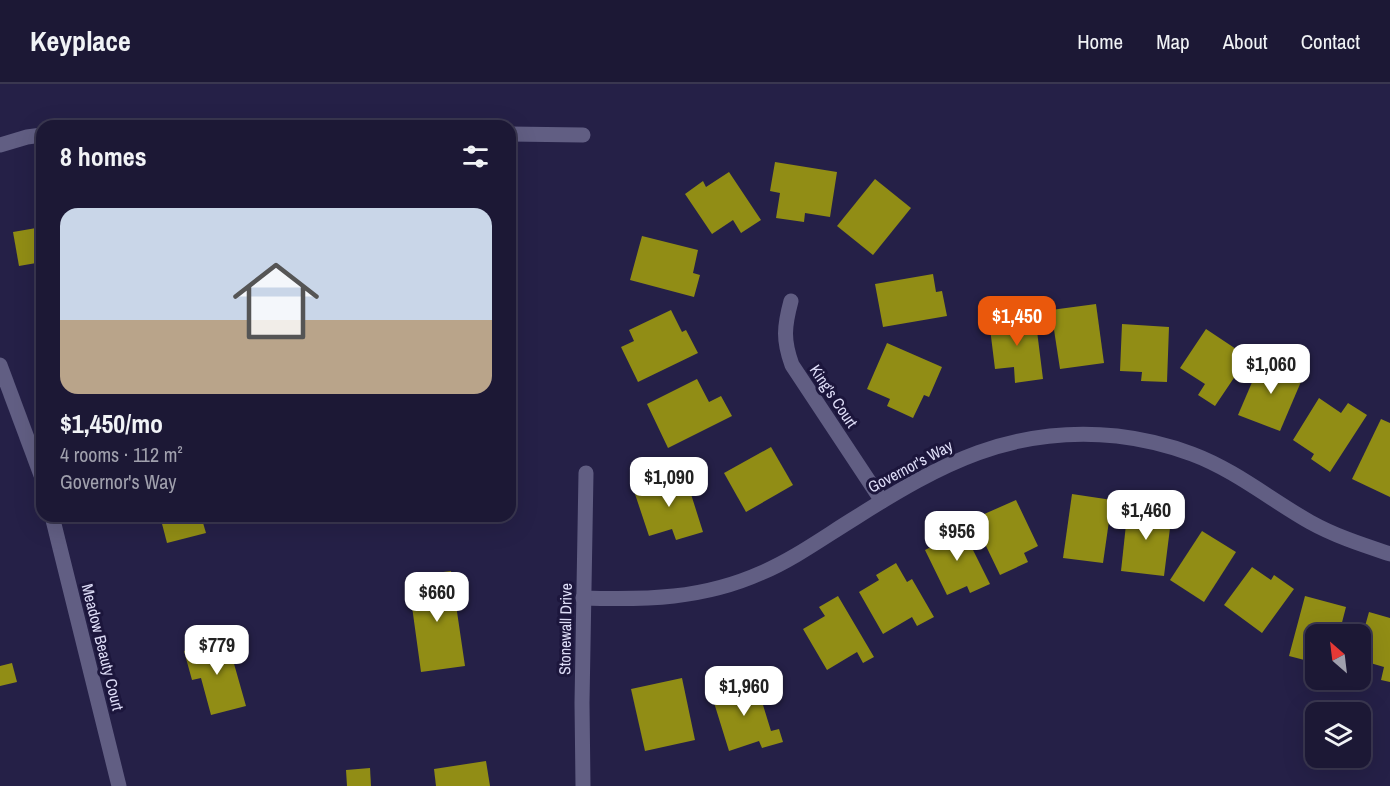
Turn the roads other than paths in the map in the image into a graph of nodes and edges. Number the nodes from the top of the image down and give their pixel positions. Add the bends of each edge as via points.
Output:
1 (516, 134) edge
2 (583, 135) dead end
3 (36, 136) edge
4 (0, 145) edge
5 (791, 301) dead end
6 (0, 365) edge
7 (36, 462) edge
8 (586, 473) dead end
9 (882, 501) junction
10 (53, 522) edge
11 (1390, 554) edge
12 (583, 598) junction
13 (119, 786) edge
14 (583, 786) edge

1 - 2 street
3 - 4 street
5 - 9 street, King's Court via 784,325 785,346 792,365
6 - 7 street
8 - 12 street, Stonewall Drive
9 - 11 street, Governor's Way via 952,462 1008,443 1041,437 1117,436 1194,454 1310,522 1349,541
9 - 12 street, Governor's Way via 797,555 761,574 714,590 641,600
10 - 13 street, Meadow Beauty Court
12 - 14 street, Stonewall Drive

